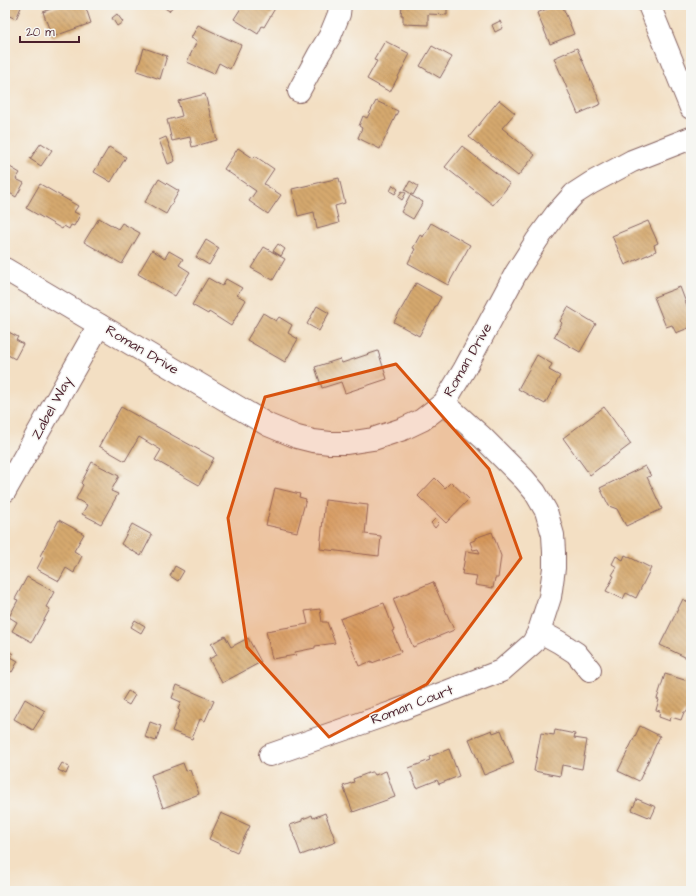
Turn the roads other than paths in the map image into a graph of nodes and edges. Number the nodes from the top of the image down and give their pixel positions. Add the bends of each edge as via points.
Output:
1 (340, 5) edge
2 (649, 5) edge
3 (299, 91) dead end
4 (691, 108) edge
5 (691, 138) edge
6 (5, 269) edge
7 (99, 324) junction
8 (444, 403) junction
9 (5, 491) edge
10 (539, 631) junction
11 (590, 670) dead end
12 (270, 755) dead end

1 - 3 street via 330,36
2 - 4 street
5 - 8 street, Roman Drive via 632,161 574,194 556,214 516,273
6 - 7 street, Roman Drive
7 - 8 street, Roman Drive via 268,425 313,441 347,443 373,439 422,420
7 - 9 street, Zabel Way
8 - 10 street, Roman Court via 524,479 546,511 553,535 554,568 550,597
10 - 11 street via 576,653
10 - 12 street, Roman Court via 533,643 500,671 391,713

